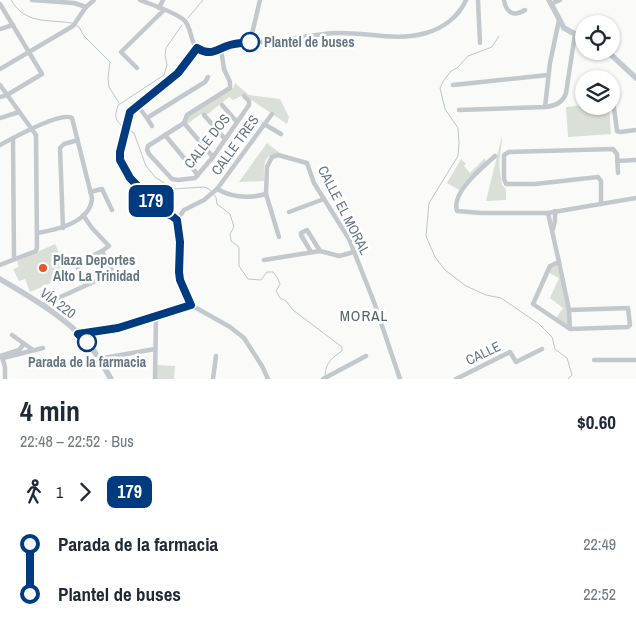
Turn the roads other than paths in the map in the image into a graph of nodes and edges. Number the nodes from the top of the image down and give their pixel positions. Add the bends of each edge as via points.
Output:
1 (32, 0) edge
2 (94, 0) edge
3 (140, 0) edge
4 (163, 0) edge
5 (260, 0) edge
6 (466, 0) edge
7 (478, 0) edge
8 (504, 0) edge
9 (560, 0) edge
10 (550, 2) edge
11 (0, 4) edge
12 (86, 7) junction
13 (162, 9) junction
14 (525, 10) dead end
15 (559, 20) junction
16 (13, 25) junction
17 (0, 29) edge
18 (575, 34) joint
19 (250, 42) junction
20 (480, 43) dead end
21 (197, 48) junction
22 (221, 49) junction
23 (29, 52) junction
24 (617, 60) edge
25 (138, 68) dead end
26 (0, 69) edge
27 (548, 75) junction
28 (208, 77) dead end
29 (636, 78) edge
30 (0, 85) edge
31 (453, 85) dead end
32 (7, 95) junction
33 (244, 96) dead end
34 (0, 97) edge
35 (137, 105) junction
36 (222, 105) dead end
37 (545, 107) junction
38 (458, 110) dead end
39 (19, 112) junction
40 (272, 114) dead end
41 (204, 115) dead end
42 (615, 115) edge
43 (0, 118) edge
44 (147, 118) junction
45 (237, 122) junction
46 (184, 123) junction
47 (264, 124) junction
48 (152, 126) dead end
49 (30, 129) junction
50 (636, 130) edge
51 (281, 134) dead end
52 (165, 135) junction
53 (13, 138) junction
54 (225, 139) junction
55 (78, 140) junction
56 (0, 144) edge
57 (495, 156) dead end
58 (213, 157) junction
59 (636, 160) edge
60 (617, 161) junction
61 (618, 173) dead end
62 (198, 175) junction
63 (215, 190) junction
64 (90, 192) junction
65 (266, 194) junction
66 (636, 198) edge
67 (324, 199) junction
68 (601, 204) junction
69 (112, 210) dead end
70 (555, 211) junction
71 (289, 212) dead end
72 (548, 213) junction
73 (83, 215) junction
74 (177, 220) junction
75 (63, 228) junction
76 (553, 229) junction
77 (37, 233) junction
78 (279, 237) dead end
79 (102, 251) junction
80 (320, 251) junction
81 (311, 252) junction
82 (354, 252) junction
83 (14, 259) junction
84 (264, 260) dead end
85 (559, 262) junction
86 (0, 265) edge
87 (0, 279) edge
88 (86, 286) junction
89 (43, 305) junction
90 (191, 305) junction
91 (569, 310) junction
92 (156, 317) junction
93 (570, 329) junction
94 (78, 334) junction
95 (12, 335) dead end
96 (24, 344) junction
97 (43, 348) dead end
98 (542, 348) dead end
99 (155, 349) junction
100 (34, 350) junction
101 (216, 356) dead end
102 (366, 356) dead end
103 (2, 357) edge
104 (98, 359) junction
105 (594, 360) dead end
106 (636, 360) edge
107 (5, 379) edge
108 (111, 379) edge
109 (155, 379) edge
110 (213, 379) edge
111 (268, 379) edge
112 (323, 379) edge
113 (400, 379) edge
114 (456, 379) edge

1 - 12 street
2 - 12 street
3 - 13 street
4 - 13 street
5 - 19 street
6 - 19 street via 449,22 432,32 416,36 325,34
7 - 20 street
8 - 14 street via 506,9 512,14
9 - 10 street
10 - 15 main road
11 - 16 street
12 - 23 street via 74,24
13 - 21 street via 185,21
13 - 25 street via 121,52
15 - 18 main road via 564,28
15 - 27 street
16 - 17 street
16 - 23 street
18 - 37 street via 565,96 557,105
19 - 22 street
21 - 22 street via 205,52
21 - 35 street via 178,73
22 - 46 street via 230,88 187,115
23 - 26 street
23 - 32 street via 42,74
24 - 29 main road
27 - 31 street
27 - 37 street
28 - 44 street
30 - 32 street
32 - 34 street
32 - 39 street
33 - 45 street, CALLE DOS via 250,103
35 - 44 street
35 - 74 street via 130,112 126,124 120,160 130,178 153,204
36 - 45 street
37 - 38 street
39 - 43 street
39 - 49 street
40 - 47 street, CALLE TRES
41 - 54 street
42 - 50 street via 617,131
44 - 48 street
45 - 54 street, CALLE DOS
46 - 52 street
46 - 58 street
47 - 51 street
47 - 63 street, CALLE TRES
49 - 53 street
49 - 55 street via 71,116
49 - 77 street via 36,138
52 - 62 street
52 - 62 street, CALLE DOS via 148,146 147,150 155,160 172,179
53 - 56 street
53 - 83 street
54 - 58 street, CALLE DOS
55 - 64 street
55 - 75 street via 61,146
57 - 72 street via 464,187 457,198 457,211
58 - 62 street, CALLE DOS
59 - 60 street
60 - 61 street
60 - 68 street via 613,149 506,152 503,157 504,181 508,184 598,176
63 - 65 street via 241,197
63 - 74 street via 199,204 184,210
64 - 69 street via 102,190
64 - 73 street via 91,208
65 - 67 street, CALLE EL MORAL via 267,167 272,157 278,155 307,163
65 - 78 street
66 - 68 street
67 - 71 street
67 - 82 street, CALLE EL MORAL
68 - 70 street
70 - 72 street
70 - 76 street
72 - 76 street
73 - 75 street
73 - 79 street via 110,246
74 - 90 street via 180,280
75 - 77 street
76 - 85 street
77 - 83 street via 36,251
79 - 88 street via 76,264
79 - 88 street via 113,273
80 - 81 street
80 - 81 street via 306,230 301,235
80 - 82 street via 340,256
81 - 84 street
82 - 113 street, CALLE EL MORAL
83 - 86 street
85 - 91 street
85 - 93 street via 550,266 533,304
87 - 89 main road, VÍA 220
88 - 89 street
89 - 94 main road, VÍA 220
90 - 92 street
90 - 111 street via 244,338
91 - 93 street
91 - 93 street via 629,309 629,327
92 - 94 street via 118,328
92 - 99 street
94 - 104 main road, VÍA 220
95 - 96 street
96 - 100 street
96 - 103 street via 19,350
97 - 100 street
98 - 114 street, CALLE via 516,362 510,352
99 - 104 street
99 - 109 street
100 - 103 street
101 - 110 street
102 - 112 street
103 - 107 street
104 - 108 main road, VÍA 220
105 - 106 street

